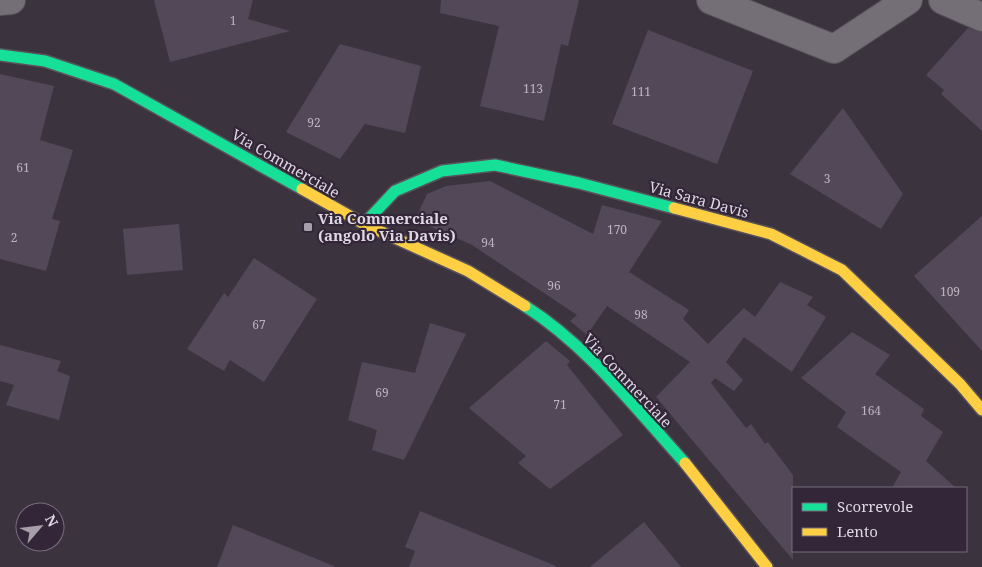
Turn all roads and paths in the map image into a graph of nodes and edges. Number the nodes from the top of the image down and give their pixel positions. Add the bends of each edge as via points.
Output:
1 (11, 0) edge
2 (711, 0) edge
3 (908, 0) edge
4 (943, 0) edge
5 (0, 1) edge
6 (982, 17) edge
7 (0, 55) edge
8 (364, 224) junction
9 (982, 410) edge
10 (767, 567) edge

1 - 5 street
2 - 3 street via 834,48
4 - 6 street
7 - 8 main road, Via Commerciale via 45,61 114,84
8 - 9 main road, Via Sara Davis via 395,191 442,171 495,165 579,183 771,234 842,270 960,384
8 - 10 main road, Via Commerciale via 468,271 537,314 587,355 690,468

